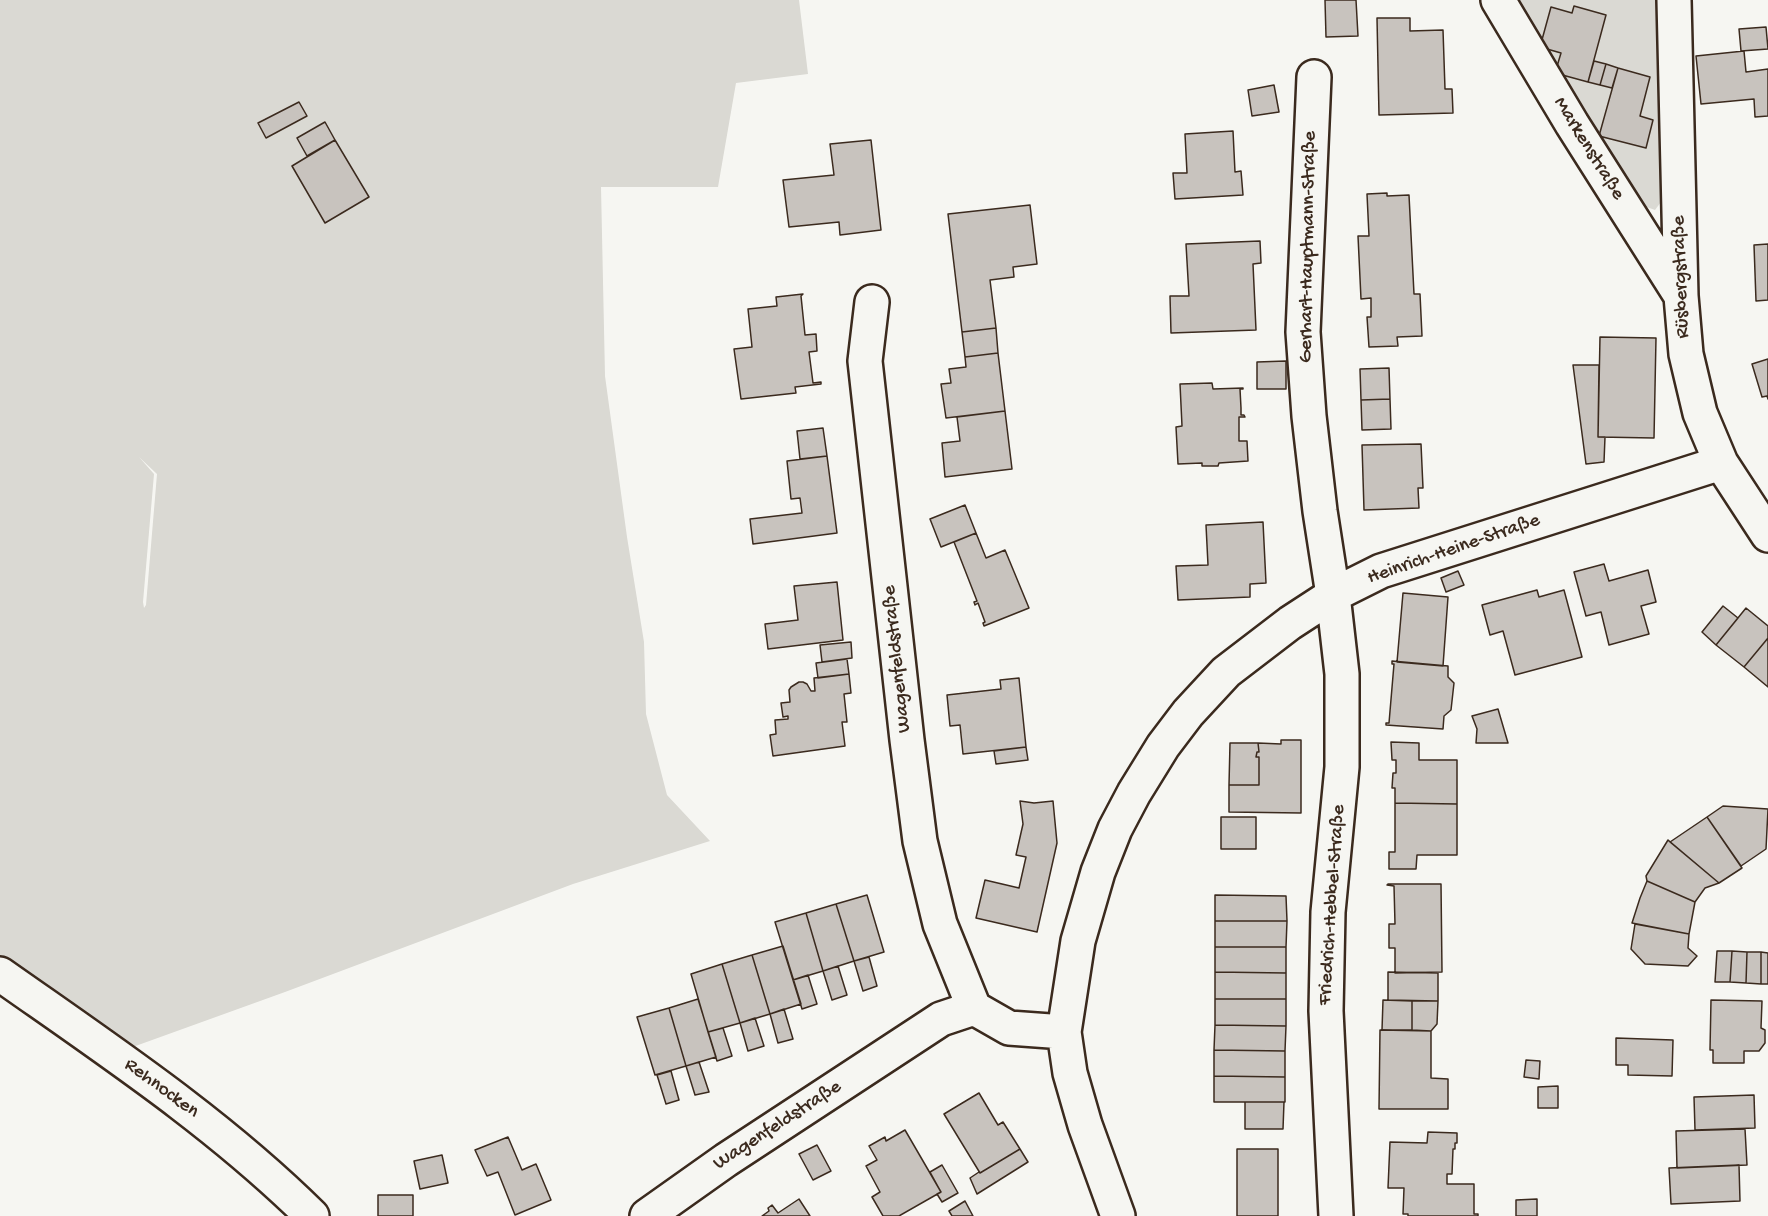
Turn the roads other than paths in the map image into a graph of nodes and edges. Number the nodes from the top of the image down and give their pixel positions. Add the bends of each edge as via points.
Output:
1 (1498, 0) edge
2 (1674, 0) edge
3 (1314, 78) dead end
4 (1681, 296) junction
5 (872, 302) dead end
6 (1721, 463) junction
7 (1768, 535) edge
8 (1333, 595) junction
9 (0, 974) edge
10 (974, 1008) junction
11 (1064, 1032) junction
12 (312, 1216) edge
13 (647, 1216) edge
14 (1118, 1216) edge
15 (1336, 1216) edge

1 - 4 street, Markenstraße
2 - 4 street, Rüsbergstraße
3 - 8 street, Gerhart-Hauptmann-Straße via 1303,332 1309,416
4 - 6 street, Rüsbergstraße via 1686,354 1700,414
5 - 10 street, Wagenfeldstraße via 866,361 920,841 940,924
6 - 7 street, Rüsbergstraße
6 - 8 street, Heinrich-Heine-Straße via 1381,572
8 - 11 street, Heinrich-Heine-Straße via 1226,672 1188,713 1134,793 1098,872 1078,941
8 - 15 street, Friedrich-Hebbel-Straße via 1342,674 1342,767 1328,912 1326,1011
9 - 12 street, Rehnocken via 169,1093
10 - 11 street via 1009,1028
10 - 13 street, Wagenfeldstraße via 941,1019
11 - 14 street, Heinrich-Heine-Straße via 1070,1073 1085,1125

